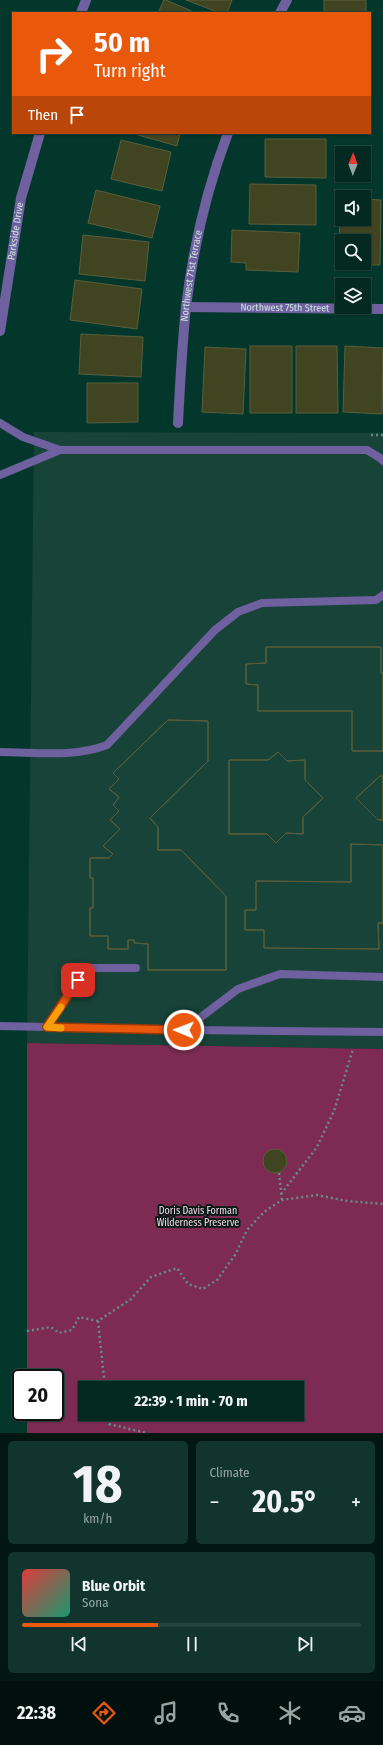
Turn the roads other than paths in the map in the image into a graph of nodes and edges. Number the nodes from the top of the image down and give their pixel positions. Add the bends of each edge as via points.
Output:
1 (86, 0) edge
2 (287, 0) edge
3 (81, 12) edge
4 (281, 12) edge
5 (40, 134) edge
6 (228, 134) edge
7 (186, 307) junction
8 (383, 309) edge
9 (0, 331) edge
10 (178, 423) dead end
11 (0, 424) edge
12 (60, 450) junction
13 (383, 462) edge
14 (0, 475) edge
15 (383, 595) edge
16 (0, 752) edge
17 (136, 968) dead end
18 (383, 977) edge
19 (0, 1026) edge
20 (47, 1027) junction
21 (184, 1030) junction
22 (383, 1032) edge

1 - 3 street
2 - 4 street
5 - 9 street, Parkside Drive via 21,198
6 - 7 street, Northwest 71st Terrace via 218,159 199,236
7 - 8 street, Northwest 75th Street
7 - 10 street, Northwest 71st Terrace
11 - 12 lane via 23,437
12 - 13 lane via 367,450
12 - 14 lane
15 - 16 lane via 376,600 262,603 238,612 215,630 107,745 68,753
17 - 20 lane via 86,968
18 - 21 lane via 280,974 238,989
19 - 20 lane
20 - 21 lane
21 - 22 lane

